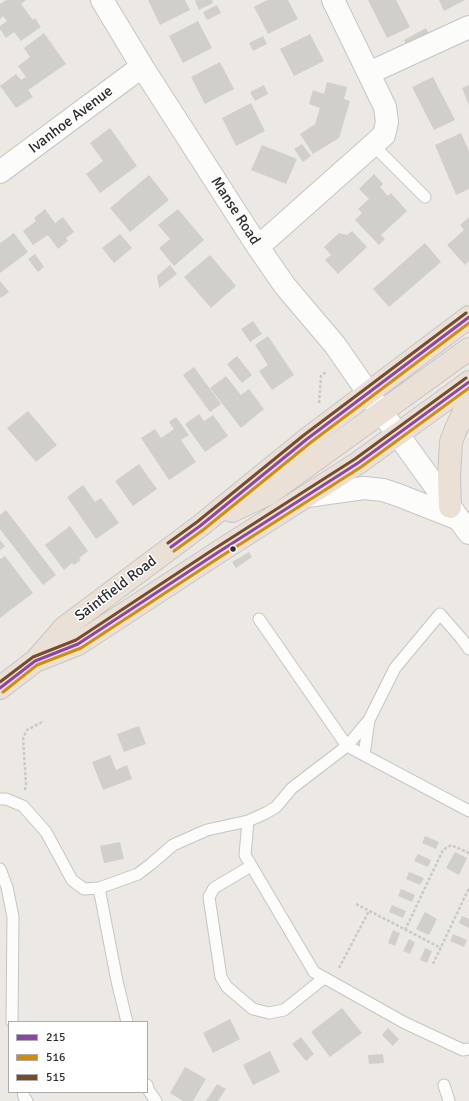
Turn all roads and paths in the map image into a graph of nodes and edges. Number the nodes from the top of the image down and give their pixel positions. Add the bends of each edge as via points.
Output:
1 (102, 0) edge
2 (333, 0) edge
3 (469, 27) edge
4 (143, 68) junction
5 (369, 73) junction
6 (374, 145) junction
7 (0, 172) edge
8 (425, 197) dead end
9 (258, 247) junction
10 (469, 317) edge
11 (469, 349) edge
12 (469, 382) edge
13 (368, 394) junction
14 (469, 401) edge
15 (382, 413) junction
16 (398, 435) junction
17 (307, 496) junction
18 (460, 519) edge
19 (200, 526) junction
20 (259, 619) dead end
21 (469, 648) edge
22 (35, 661) junction
23 (0, 688) edge
24 (369, 720) junction
25 (44, 721) dead end
26 (348, 746) junction
27 (364, 755) junction
28 (0, 799) edge
29 (23, 806) junction
30 (469, 811) edge
31 (248, 821) junction
32 (469, 853) edge
33 (251, 866) junction
34 (0, 869) edge
35 (99, 888) junction
36 (469, 888) edge
37 (356, 904) dead end
38 (369, 911) junction
39 (405, 930) junction
40 (441, 948) junction
41 (433, 964) dead end
42 (327, 980) junction
43 (12, 1021) edge
44 (127, 1021) edge
45 (469, 1049) edge
46 (444, 1085) dead end
47 (148, 1088) edge
48 (156, 1101) edge
49 (448, 1101) edge

1 - 4 street, Manse Road
2 - 5 street
3 - 5 street
4 - 7 street, Ivanhoe Avenue
4 - 9 street, Manse Road
5 - 6 street via 385,107 387,122 384,135
6 - 8 lane
6 - 9 street
9 - 13 street, Manse Road via 285,286 335,345
10 - 13 highway, Saintfield Road
11 - 15 highway
12 - 16 highway, Saintfield Road
13 - 15 street, Manse Road
13 - 19 highway, Saintfield Road via 307,439
14 - 18 highway via 451,442 449,477
15 - 16 street, Manse Road
15 - 19 highway via 268,494
16 - 17 highway, Saintfield Road
16 - 18 street, Manse Road
17 - 18 street via 364,488 383,490
17 - 22 highway, Saintfield Road via 78,644
19 - 22 highway, Saintfield Road via 65,627
20 - 26 lane
21 - 24 lane via 440,614 395,668
22 - 23 highway, Saintfield Road
24 - 26 lane
24 - 27 lane
25 - 29 path via 27,730 23,738 26,784
26 - 27 lane
26 - 31 lane via 292,788 276,807
27 - 30 lane
28 - 29 lane
29 - 35 lane via 46,832 72,880 84,889
31 - 33 lane via 245,855
31 - 35 lane via 207,830 172,845 138,874
32 - 39 path via 451,845 443,850
33 - 42 lane via 314,972
33 - 42 lane via 214,888 209,897 221,977 227,987 253,1009 269,1013 284,1010
34 - 43 lane via 8,886 14,917
35 - 44 lane
36 - 40 path
37 - 38 path
38 - 39 path
38 - 42 path
39 - 40 path
40 - 41 path
42 - 45 lane via 405,1023 463,1050
46 - 49 lane
47 - 48 lane

